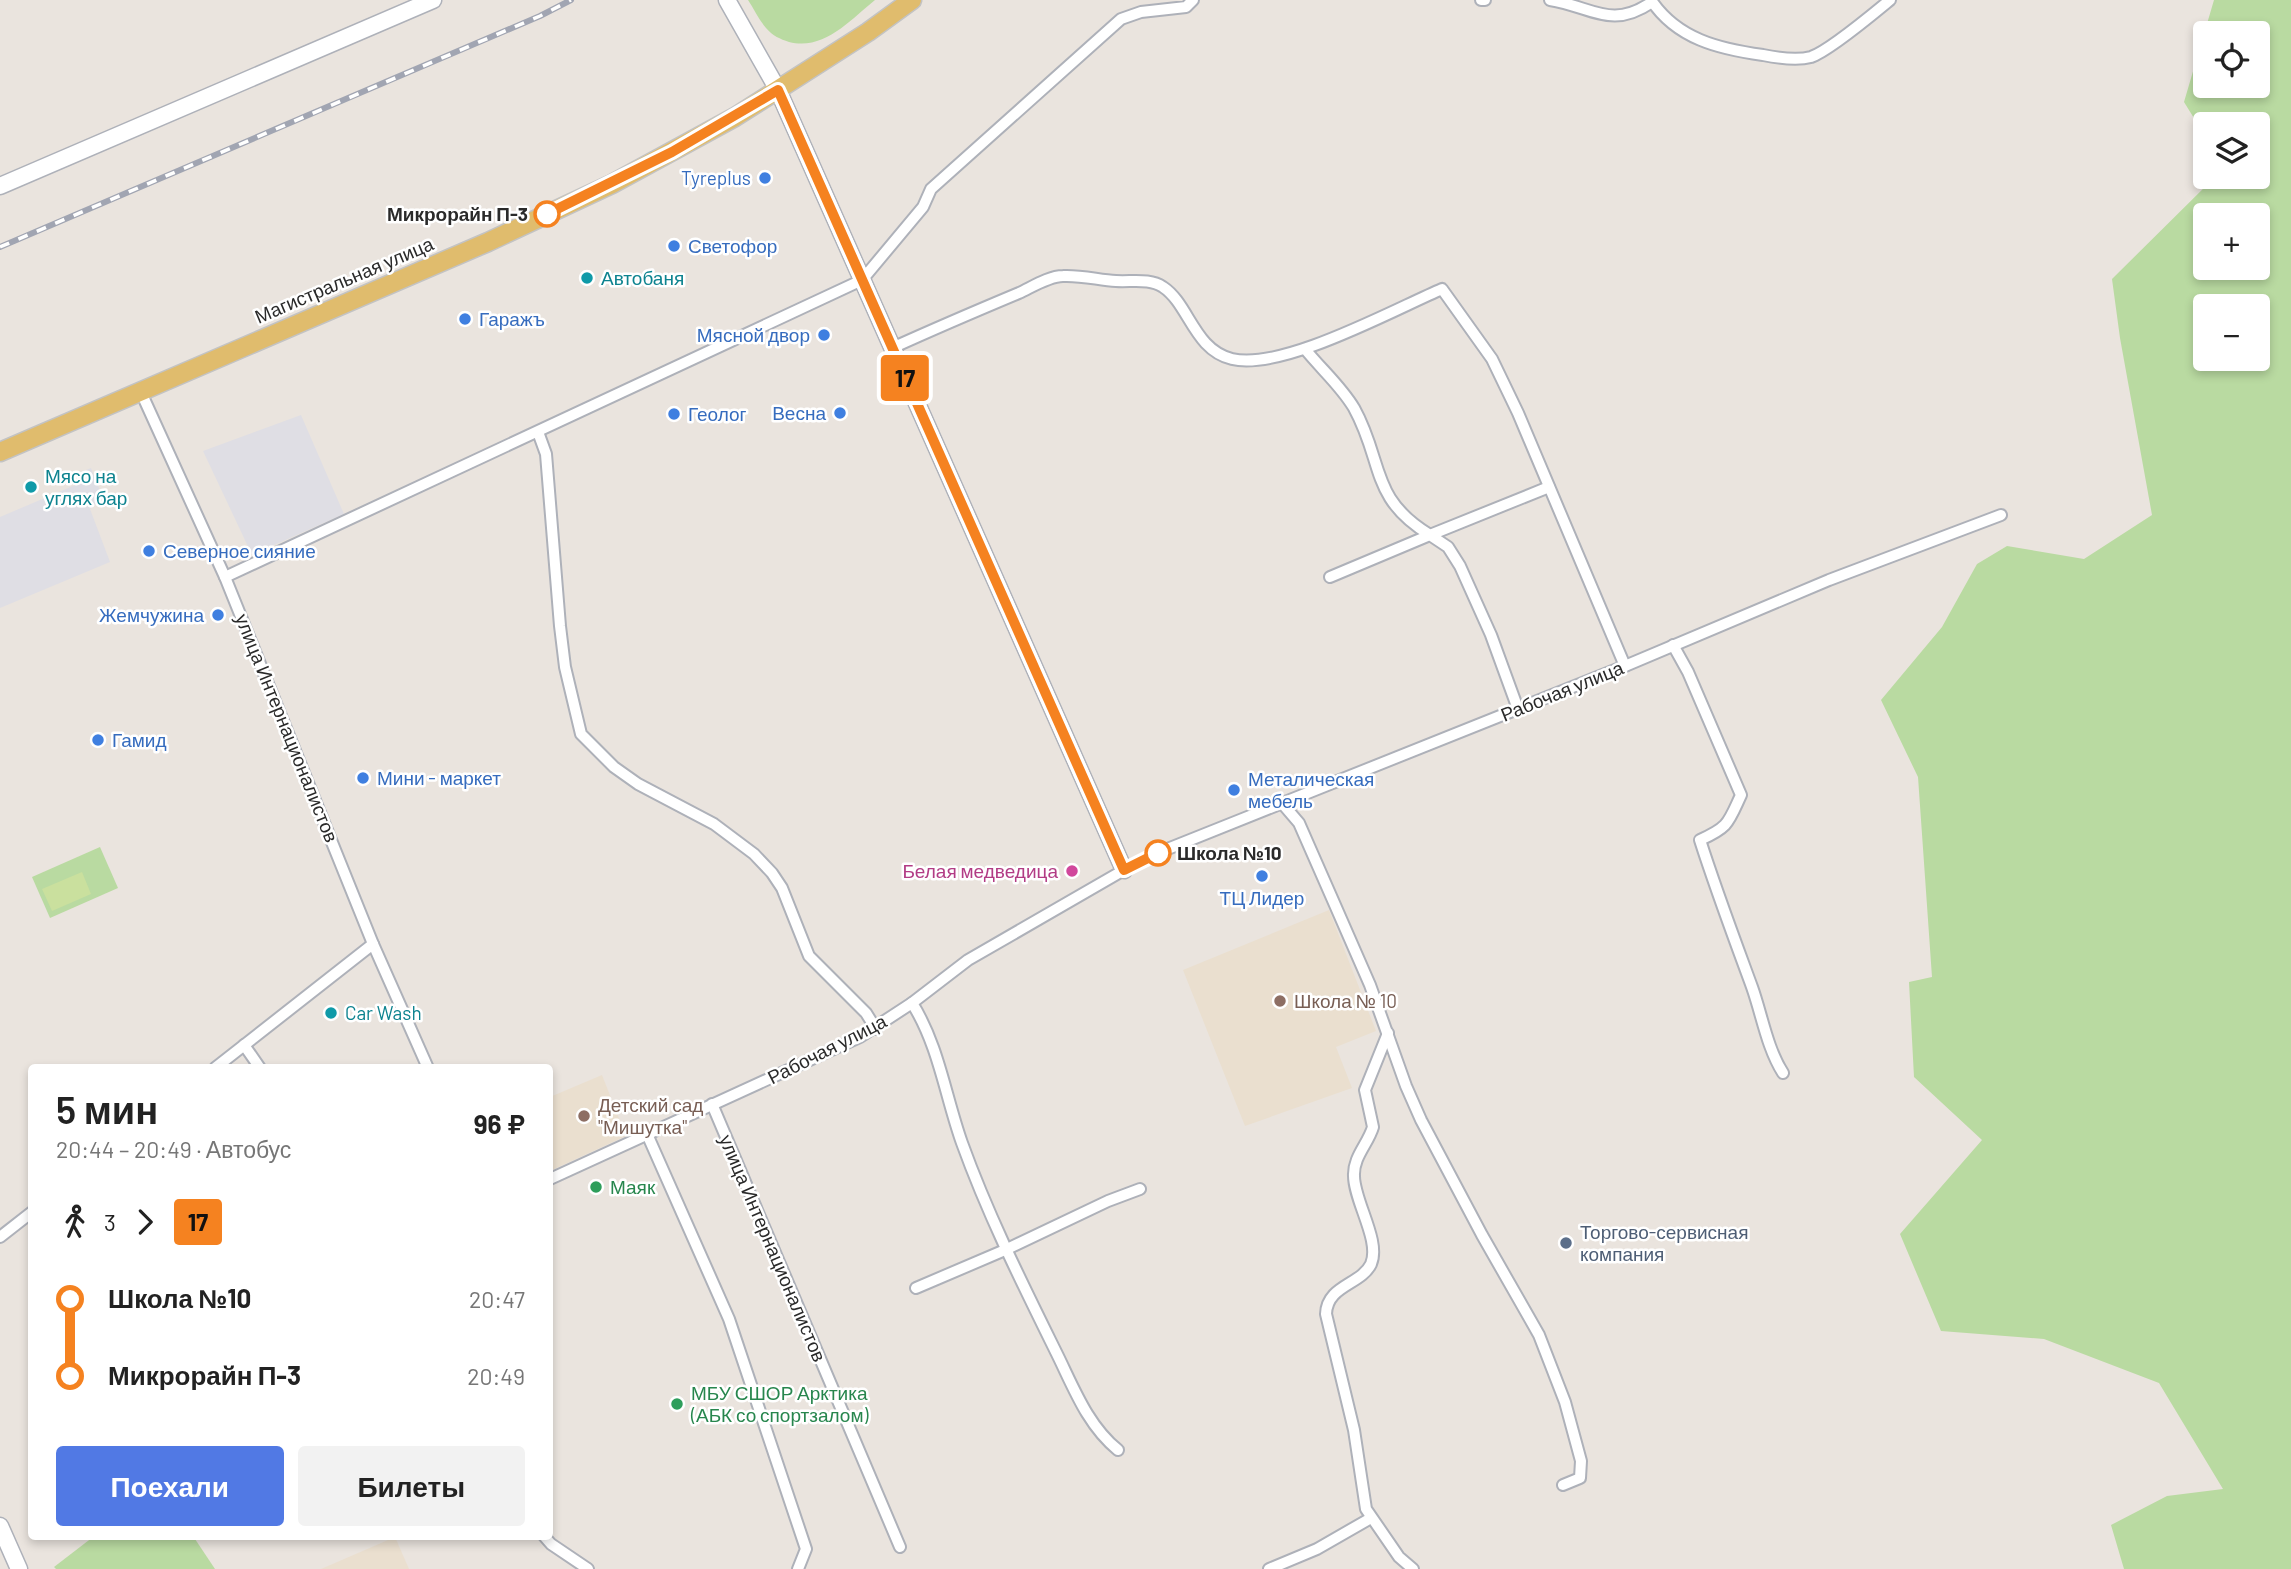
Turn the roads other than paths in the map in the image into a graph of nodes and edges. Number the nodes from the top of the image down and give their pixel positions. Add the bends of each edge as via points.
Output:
1 (433, 0) edge
2 (727, 0) edge
3 (912, 0) edge
4 (1550, 0) edge
5 (1890, 0) edge
6 (1651, 1) edge
7 (1186, 2) edge
8 (778, 90) junction
9 (0, 186) edge
10 (862, 280) junction
11 (892, 348) junction
12 (1305, 349) junction
13 (140, 390) junction
14 (538, 432) junction
15 (0, 452) edge
16 (1549, 487) junction
17 (2001, 515) dead end
18 (1430, 535) junction
19 (225, 577) junction
20 (1330, 577) dead end
21 (1673, 645) junction
22 (1625, 666) junction
23 (1518, 709) junction
24 (1281, 802) junction
25 (1124, 870) junction
26 (373, 944) junction
27 (912, 1003) junction
28 (876, 1028) junction
29 (1388, 1033) junction
30 (244, 1045) junction
31 (220, 1064) edge
32 (257, 1064) edge
33 (426, 1064) edge
34 (1783, 1073) dead end
35 (712, 1104) junction
36 (647, 1134) junction
37 (553, 1177) edge
38 (1140, 1189) dead end
39 (28, 1215) edge
40 (0, 1237) edge
41 (1005, 1250) junction
42 (916, 1288) dead end
43 (1118, 1450) dead end
44 (1563, 1485) dead end
45 (1371, 1518) junction
46 (0, 1526) edge
47 (548, 1540) edge
48 (900, 1547) dead end
49 (19, 1569) edge
50 (588, 1569) edge
51 (798, 1569) edge
52 (1269, 1569) edge
53 (1413, 1569) edge

1 - 9 street
2 - 8 street
3 - 8 main road, Магистральная улица
4 - 6 street via 1613,17 1638,12
5 - 6 street via 1825,50 1800,59 1709,44 1680,30
7 - 10 street via 1121,19 931,189 923,207
8 - 10 street
8 - 13 main road, Магистральная улица via 672,152 536,219
10 - 11 street
10 - 14 street
11 - 12 street via 1064,275 1143,281 1164,288 1196,333 1231,359 1262,360
11 - 25 street
12 - 16 street via 1442,289 1492,359
12 - 18 street via 1354,408 1391,503
13 - 15 main road, Магистральная улица
13 - 19 street, улица Интернационалистов
14 - 19 street
14 - 28 street via 546,454 565,667 581,734 638,784 714,824 754,853 782,888 809,956
16 - 18 street
16 - 22 street
17 - 21 street, Рабочая улица
18 - 20 street
18 - 23 street via 1448,547 1460,566
19 - 26 street, улица Интернационалистов
21 - 22 street, Рабочая улица
21 - 34 street via 1741,795 1721,831 1700,840
22 - 23 street, Рабочая улица
23 - 24 street, Рабочая улица
24 - 25 street, Рабочая улица
24 - 29 street via 1299,823
25 - 27 street, Рабочая улица via 968,960
26 - 30 street
26 - 33 street, улица Интернационалистов
27 - 28 street, Рабочая улица
27 - 41 street via 930,1034 962,1141
28 - 35 street, Рабочая улица
29 - 44 street via 1421,1121 1533,1323 1565,1402 1582,1470 1580,1478
29 - 45 street via 1365,1090 1373,1127 1354,1166 1353,1179 1372,1244 1371,1264 1333,1296 1326,1308 1363,1498
30 - 31 street
30 - 32 street
35 - 36 street, Рабочая улица
35 - 48 street, улица Интернационалистов
36 - 37 street, Рабочая улица
36 - 51 street via 729,1319 806,1549
38 - 41 street
39 - 40 street
41 - 42 street
41 - 43 street via 1085,1410
45 - 52 street via 1317,1549
45 - 53 street
46 - 49 street
47 - 50 street

